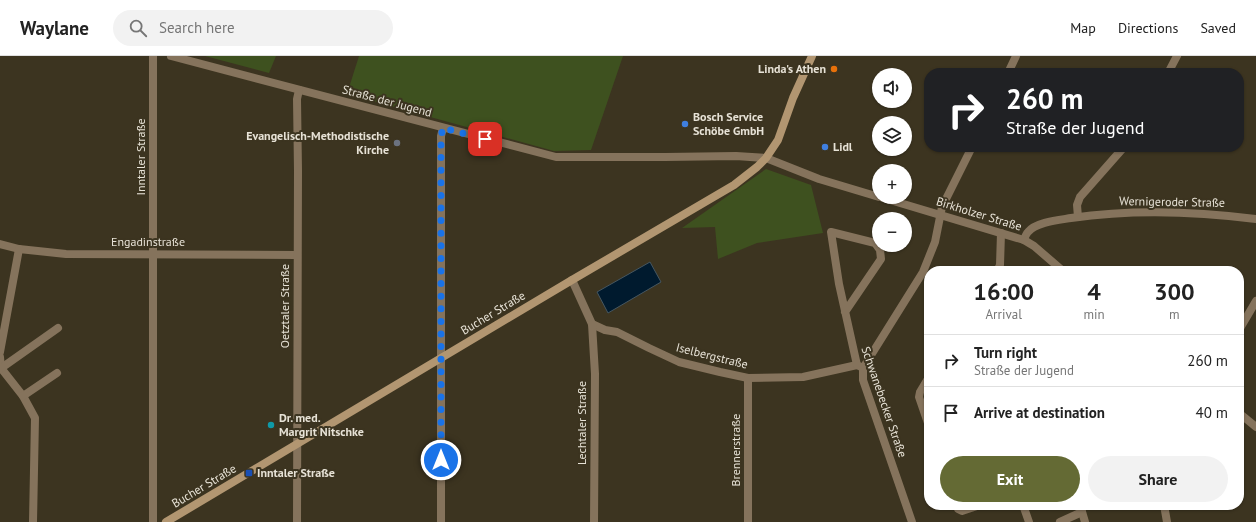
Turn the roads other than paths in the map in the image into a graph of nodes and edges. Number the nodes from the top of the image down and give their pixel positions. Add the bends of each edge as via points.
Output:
1 (153, 56) edge
2 (171, 56) edge
3 (812, 56) edge
4 (1016, 56) edge
5 (1177, 56) edge
6 (1010, 68) edge
7 (1171, 68) edge
8 (299, 90) junction
9 (443, 128) junction
10 (970, 152) edge
11 (1120, 152) edge
12 (766, 158) junction
13 (872, 195) edge
14 (903, 204) edge
15 (940, 215) junction
16 (1078, 217) junction
17 (1256, 219) edge
18 (1001, 233) junction
19 (1024, 240) junction
20 (0, 244) edge
21 (19, 249) junction
22 (152, 255) junction
23 (297, 255) junction
24 (925, 266) edge
25 (1000, 266) edge
26 (1057, 266) edge
27 (924, 270) edge
28 (572, 280) junction
29 (1256, 301) edge
30 (845, 312) junction
31 (1244, 321) edge
32 (592, 324) junction
33 (58, 328) dead end
34 (0, 352) edge
35 (0, 357) edge
36 (441, 358) junction
37 (860, 367) junction
38 (1, 368) edge
39 (57, 373) dead end
40 (748, 378) junction
41 (924, 385) edge
42 (23, 396) junction
43 (924, 410) edge
44 (1244, 417) edge
45 (1256, 427) edge
46 (297, 444) junction
47 (1025, 510) edge
48 (1079, 510) edge
49 (1081, 510) edge
50 (1165, 510) edge
51 (33, 522) edge
52 (153, 522) edge
53 (166, 522) edge
54 (297, 522) edge
55 (441, 522) edge
56 (594, 522) edge
57 (748, 522) edge
58 (912, 522) edge
59 (1029, 522) edge
60 (1060, 522) edge
61 (1085, 522) edge
62 (1167, 522) edge

1 - 22 street, Inntaler Straße
2 - 8 street, Straße der Jugend
3 - 12 main road, Bucher Straße via 778,140
4 - 6 street
5 - 7 street
8 - 9 street, Straße der Jugend
8 - 23 street, Oetztaler Straße
9 - 12 street, Straße der Jugend via 556,157
9 - 36 street
10 - 15 street
11 - 16 street via 1080,197 1077,205
12 - 13 street, Birkholzer Straße via 819,179
12 - 28 main road, Bucher Straße via 734,185
14 - 15 street, Birkholzer Straße
15 - 18 street, Birkholzer Straße
15 - 24 street via 935,242
16 - 17 street, Wernigeroder Straße via 1157,212
16 - 19 street, Wernigeroder Straße via 1036,226 1028,231
18 - 19 street, Birkholzer Straße
18 - 25 street
19 - 26 street, Birkholzer Straße
20 - 21 street, Engadinstraße
21 - 22 street, Engadinstraße via 66,254
21 - 34 street
22 - 23 street, Engadinstraße
22 - 52 street, Inntaler Straße
23 - 46 street, Oetztaler Straße
27 - 37 street
28 - 32 street
28 - 36 main road, Bucher Straße
29 - 31 street
30 - 30 street, Schwanebecker Straße via 839,284 831,232 875,243 880,250 881,259
30 - 37 street, Schwanebecker Straße
32 - 40 street, Iselbergstraße via 617,332 679,362
32 - 56 street, Lechtaler Straße via 595,374
33 - 38 street
35 - 38 street
36 - 46 main road, Bucher Straße
36 - 55 street
37 - 40 street, Iselbergstraße via 803,377
37 - 58 street, Schwanebecker Straße
38 - 42 street
39 - 42 street
40 - 57 street, Brennerstraße
41 - 43 street via 920,397
42 - 51 street via 35,418
44 - 45 street
46 - 53 main road, Bucher Straße
46 - 54 street, Oetztaler Straße
47 - 59 street
48 - 60 street
49 - 61 street
50 - 62 street

